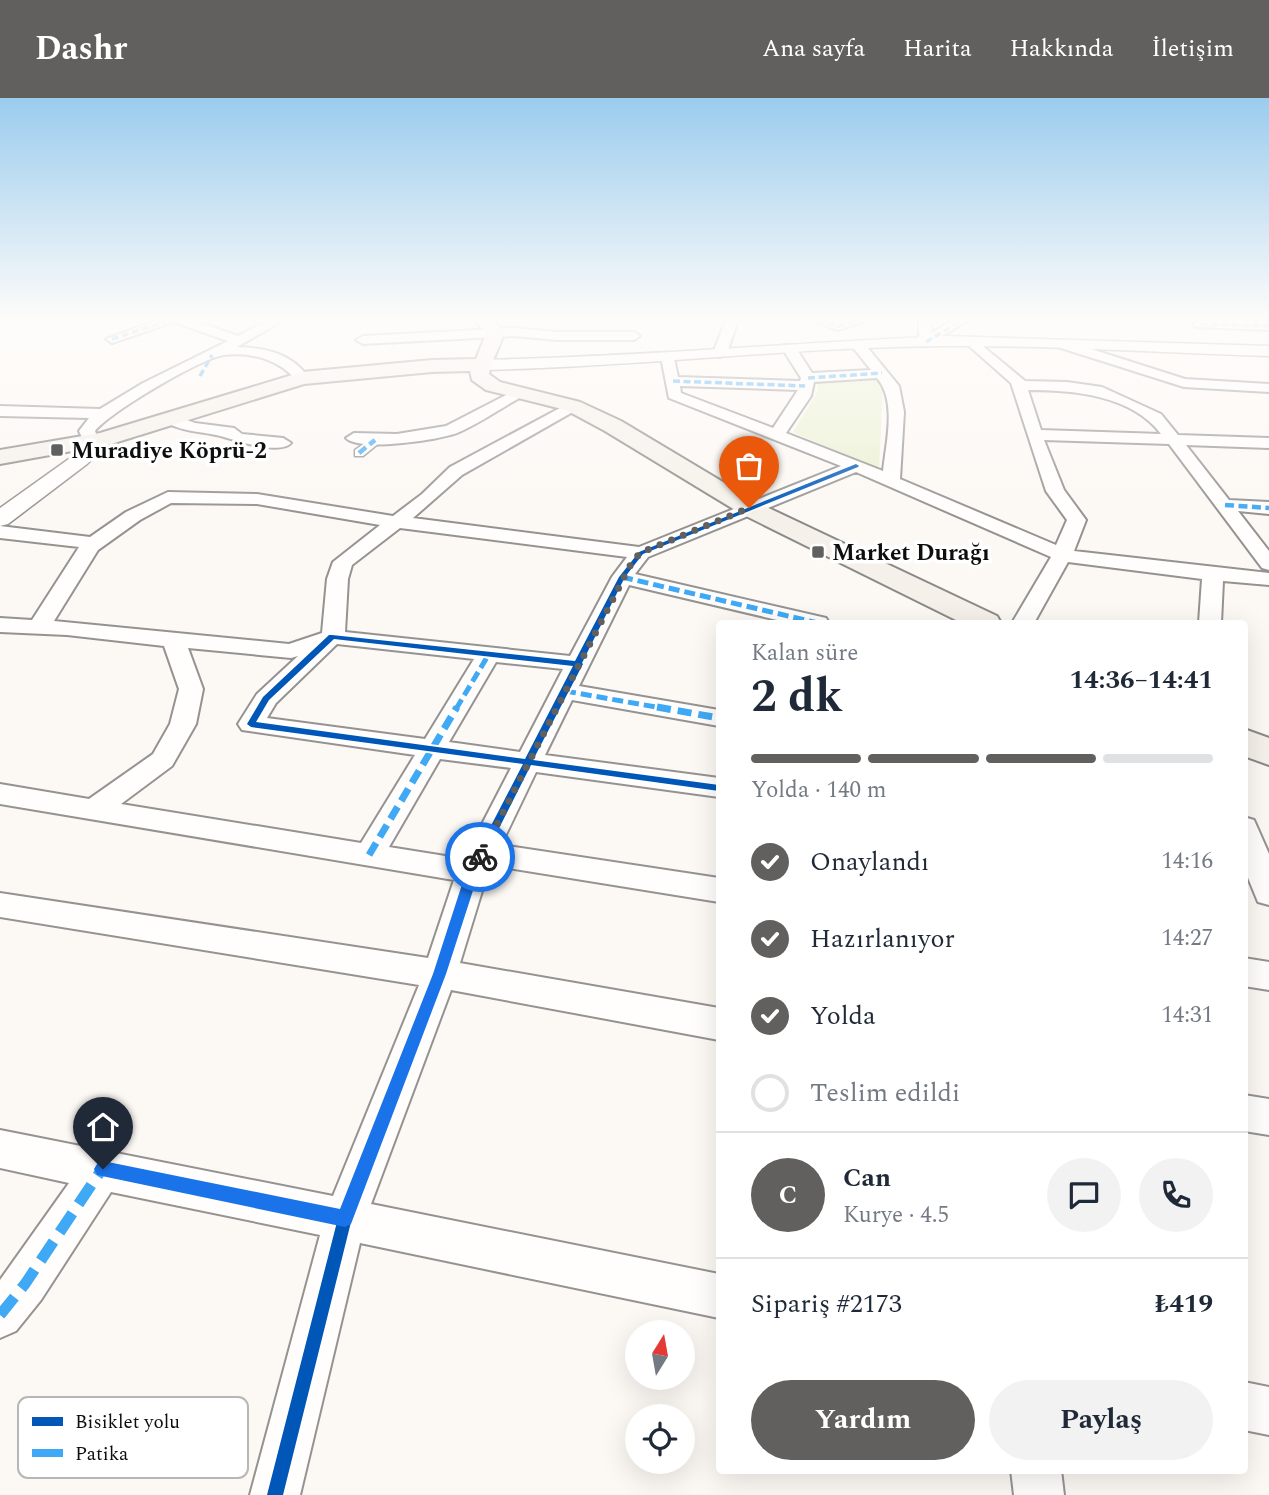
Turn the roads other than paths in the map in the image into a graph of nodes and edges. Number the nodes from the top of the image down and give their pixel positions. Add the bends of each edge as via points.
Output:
1 (150, 385) edge
2 (279, 385) edge
3 (492, 385) edge
4 (673, 385) edge
5 (806, 385) edge
6 (891, 385) edge
7 (1020, 385) edge
8 (1029, 385) edge
9 (1221, 385) edge
10 (1269, 388) edge
11 (518, 393) junction
12 (573, 406) junction
13 (0, 411) edge
14 (104, 414) junction
15 (171, 419) junction
16 (776, 435) junction
17 (1034, 435) junction
18 (97, 440) junction
19 (1177, 442) junction
20 (283, 443) dead end
21 (1269, 443) edge
22 (356, 446) dead end
23 (0, 457) edge
24 (856, 466) junction
25 (891, 483) junction
26 (1225, 505) junction
27 (749, 508) junction
28 (1269, 508) edge
29 (0, 519) edge
30 (397, 522) junction
31 (0, 532) edge
32 (94, 543) junction
33 (1062, 555) junction
34 (1269, 564) edge
35 (631, 565) junction
36 (1213, 573) junction
37 (1269, 579) edge
38 (808, 620) edge
39 (974, 620) edge
40 (1025, 620) edge
41 (1210, 620) edge
42 (0, 625) edge
43 (40, 627) junction
44 (332, 637) junction
45 (173, 640) junction
46 (489, 654) junction
47 (572, 678) junction
48 (716, 717) edge
49 (1248, 743) edge
50 (433, 749) junction
51 (1269, 753) edge
52 (530, 761) junction
53 (716, 788) edge
54 (4, 799) edge
55 (94, 809) junction
56 (1248, 837) edge
57 (369, 855) junction
58 (477, 862) junction
59 (716, 890) edge
60 (1269, 892) edge
61 (0, 905) edge
62 (1248, 973) edge
63 (440, 974) junction
64 (1269, 976) edge
65 (716, 1023) edge
66 (1248, 1114) edge
67 (1269, 1117) edge
68 (0, 1149) edge
69 (103, 1169) junction
70 (345, 1218) junction
71 (716, 1295) edge
72 (0, 1315) edge
73 (1248, 1407) edge
74 (1269, 1411) edge
75 (1037, 1474) edge
76 (275, 1495) edge
77 (1039, 1495) edge

1 - 14 street
2 - 15 main road
3 - 11 main road
4 - 16 street via 674,396
5 - 16 street via 804,396
6 - 25 street via 896,412
7 - 17 street
8 - 19 street via 1097,390 1156,417
9 - 10 street
11 - 12 main road
11 - 22 street via 450,430
12 - 27 main road
12 - 30 street via 456,471
13 - 14 street
14 - 18 street via 87,431
15 - 18 main road
15 - 20 street via 234,433 238,438
16 - 24 street
17 - 19 street
17 - 33 street via 1055,491 1077,520
18 - 23 main road
18 - 29 street
19 - 21 street
19 - 26 street
24 - 25 street
24 - 27 street
25 - 33 street
26 - 28 street
26 - 34 street
27 - 35 street
27 - 39 main road
30 - 32 street via 257,499 168,497
30 - 35 street
30 - 44 street via 344,562 336,574 338,622
31 - 32 street
32 - 43 street
33 - 36 street
33 - 40 street
35 - 38 street
35 - 47 street
36 - 37 street
36 - 41 street
42 - 43 street
43 - 45 street
44 - 45 street via 291,651
44 - 46 street
44 - 50 street via 265,699 251,724
45 - 55 street via 191,689 183,724 163,760
46 - 47 street
46 - 50 street
47 - 48 street
47 - 52 street
49 - 51 main road
50 - 52 street
50 - 57 street
52 - 53 street
52 - 58 street
54 - 55 street
55 - 57 street
56 - 60 street
57 - 58 street
58 - 59 street
58 - 63 street
61 - 63 street
62 - 64 street
63 - 65 street
63 - 70 street
66 - 67 street
68 - 69 street
69 - 70 street
69 - 72 street
70 - 71 street
70 - 76 street
73 - 74 street
75 - 77 street

